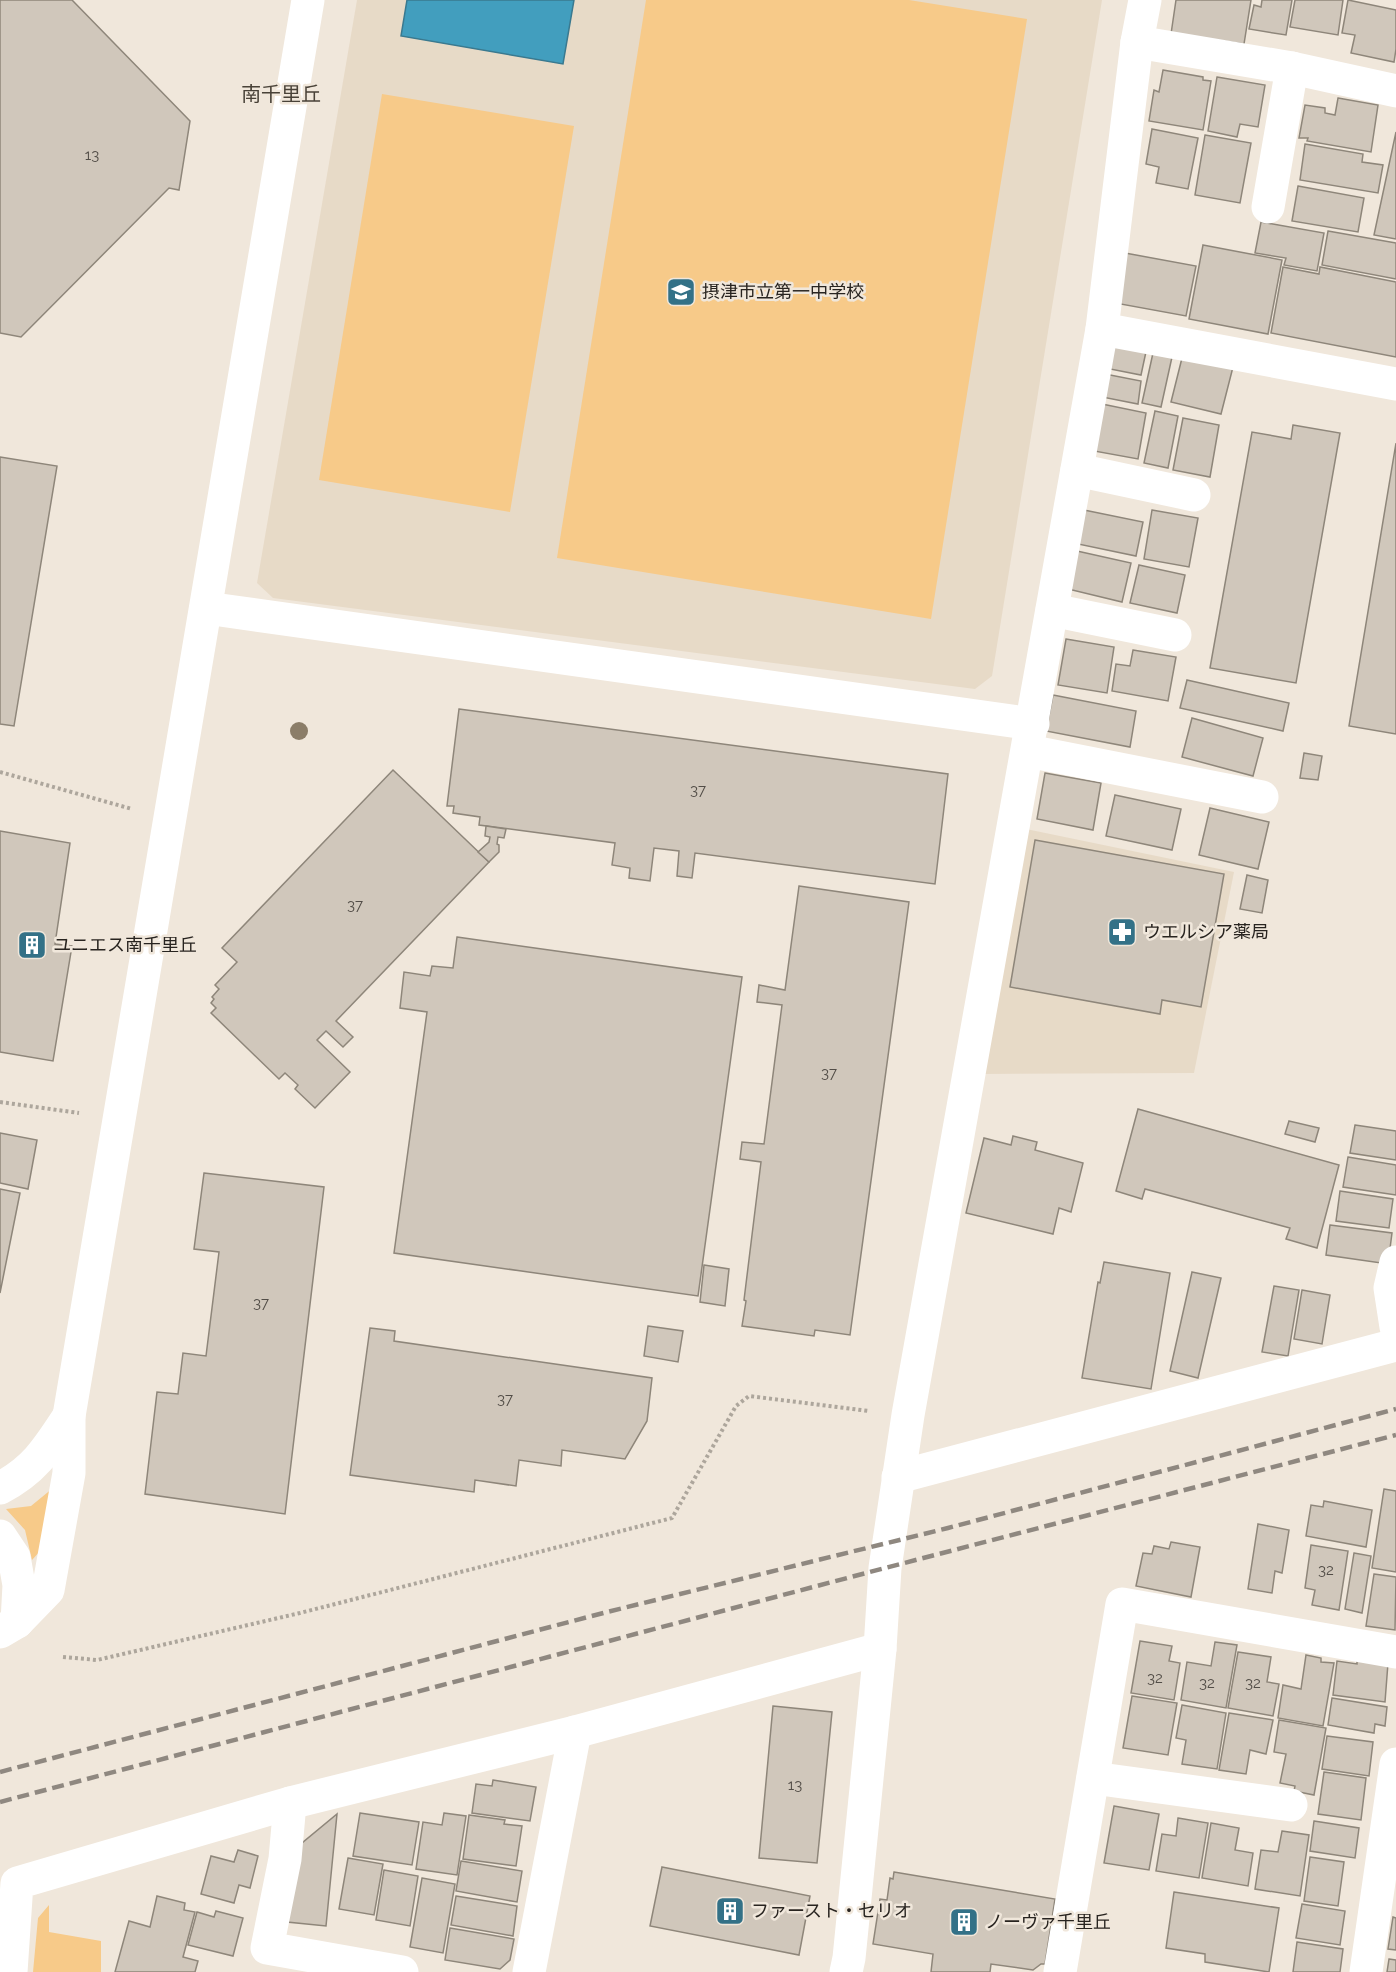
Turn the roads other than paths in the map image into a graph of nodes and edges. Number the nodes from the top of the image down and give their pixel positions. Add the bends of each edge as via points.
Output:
1 (308, 0) edge
2 (1144, 0) edge
3 (1137, 42) junction
4 (1292, 68) junction
5 (1396, 91) edge
6 (1268, 207) dead end
7 (1102, 329) junction
8 (1396, 384) edge
9 (1077, 470) junction
10 (1194, 495) dead end
11 (207, 608) junction
12 (1052, 610) junction
13 (1175, 635) dead end
14 (1030, 738) junction
15 (1262, 797) dead end
16 (1396, 1262) edge
17 (1396, 1328) edge
18 (1396, 1345) edge
19 (69, 1416) junction
20 (898, 1478) junction
21 (0, 1488) edge
22 (0, 1536) edge
23 (9, 1627) edge
24 (880, 1649) junction
25 (1396, 1652) edge
26 (575, 1732) junction
27 (1396, 1764) edge
28 (1093, 1778) junction
29 (290, 1803) junction
30 (1291, 1805) dead end
31 (9, 1885) edge
32 (11, 1972) edge
33 (402, 1972) edge
34 (529, 1972) edge
35 (846, 1972) edge
36 (1060, 1972) edge
37 (1366, 1972) edge

1 - 11 street
2 - 3 street
3 - 4 street
3 - 7 street
4 - 5 street
4 - 6 street
7 - 8 street
7 - 9 street
9 - 10 street
9 - 12 street
11 - 14 street
11 - 19 street
12 - 13 street
12 - 14 street
14 - 15 street
14 - 20 street
16 - 17 street via 1390,1288
18 - 20 street
19 - 21 street via 42,1457
19 - 23 street via 69,1473 48,1590
20 - 24 street via 885,1568
22 - 23 street via 14,1557 20,1585
24 - 26 street
24 - 35 street
25 - 28 street via 1122,1604
26 - 29 street
26 - 34 street
27 - 37 street
28 - 30 street
28 - 36 street
29 - 31 street
29 - 33 street via 285,1859 267,1948
31 - 32 street

